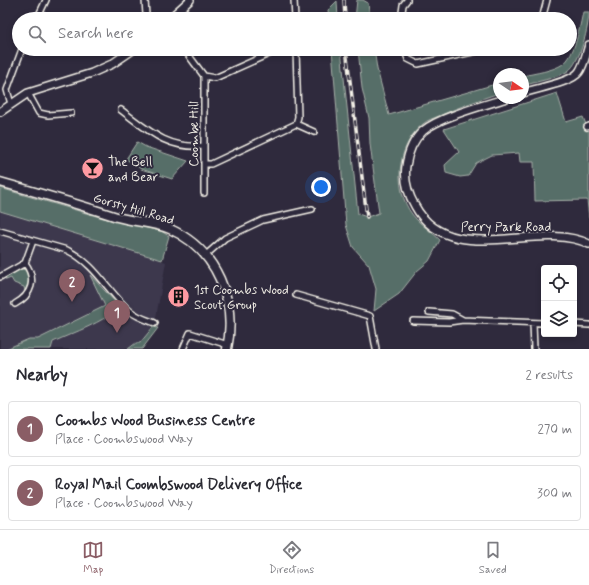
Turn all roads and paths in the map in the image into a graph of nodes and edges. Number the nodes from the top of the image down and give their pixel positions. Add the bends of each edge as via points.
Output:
1 (46, 0) edge
2 (145, 0) edge
3 (190, 0) edge
4 (294, 0) edge
5 (406, 0) edge
6 (547, 0) edge
7 (40, 12) edge
8 (146, 12) edge
9 (177, 12) edge
10 (295, 12) edge
11 (402, 12) edge
12 (544, 12) edge
13 (589, 46) edge
14 (588, 54) edge
15 (19, 56) edge
16 (123, 56) edge
17 (189, 56) edge
18 (264, 56) edge
19 (296, 56) edge
20 (407, 56) edge
21 (454, 56) edge
22 (204, 76) junction
23 (529, 91) edge
24 (28, 93) junction
25 (493, 103) edge
26 (11, 104) junction
27 (121, 110) dead end
28 (0, 112) edge
29 (71, 113) dead end
30 (296, 124) junction
31 (314, 132) dead end
32 (203, 146) junction
33 (204, 164) junction
34 (0, 182) edge
35 (204, 193) dead end
36 (312, 209) dead end
37 (0, 231) edge
38 (33, 241) junction
39 (589, 244) edge
40 (206, 255) junction
41 (25, 263) junction
42 (0, 277) edge
43 (296, 295) dead end
44 (15, 304) dead end
45 (429, 312) dead end
46 (462, 320) junction
47 (414, 321) dead end
48 (155, 323) dead end
49 (533, 323) junction
50 (541, 323) edge
51 (577, 324) edge
52 (589, 325) edge
53 (227, 347) edge
54 (183, 349) edge
55 (376, 349) edge
56 (534, 349) edge

1 - 7 street
2 - 8 street
3 - 9 street
4 - 10 street
5 - 11 street
6 - 12 street
13 - 14 street
14 - 23 street via 576,75
15 - 26 street via 7,90
16 - 24 street via 102,69
17 - 22 street
18 - 22 street via 215,78
19 - 30 street
20 - 21 street via 418,64
22 - 32 street, Coombe Hill
24 - 26 street
24 - 29 street via 39,113
25 - 39 street, Perry Park Road via 436,123 419,136 410,150 405,169 408,193 416,209 434,228 457,238 479,240 566,237
26 - 28 street
27 - 32 street via 156,137 181,146
30 - 31 street
30 - 33 street via 211,164
32 - 33 street, Coombe Hill
33 - 35 street, Coombe Hill
34 - 40 main road, Gorsty Hill Road via 118,217 162,226 183,237
36 - 40 street via 263,220 225,238
37 - 38 street
38 - 41 street
38 - 48 street via 76,255 94,270 130,311
40 - 53 main road, Gorsty Hill Road via 217,271 226,297 230,322
41 - 42 street
41 - 44 street via 30,271 31,287 24,299
43 - 55 street via 370,316
45 - 46 street via 452,314
46 - 47 street
46 - 49 street
49 - 50 street
49 - 56 street
51 - 52 street
53 - 54 street via 190,333

